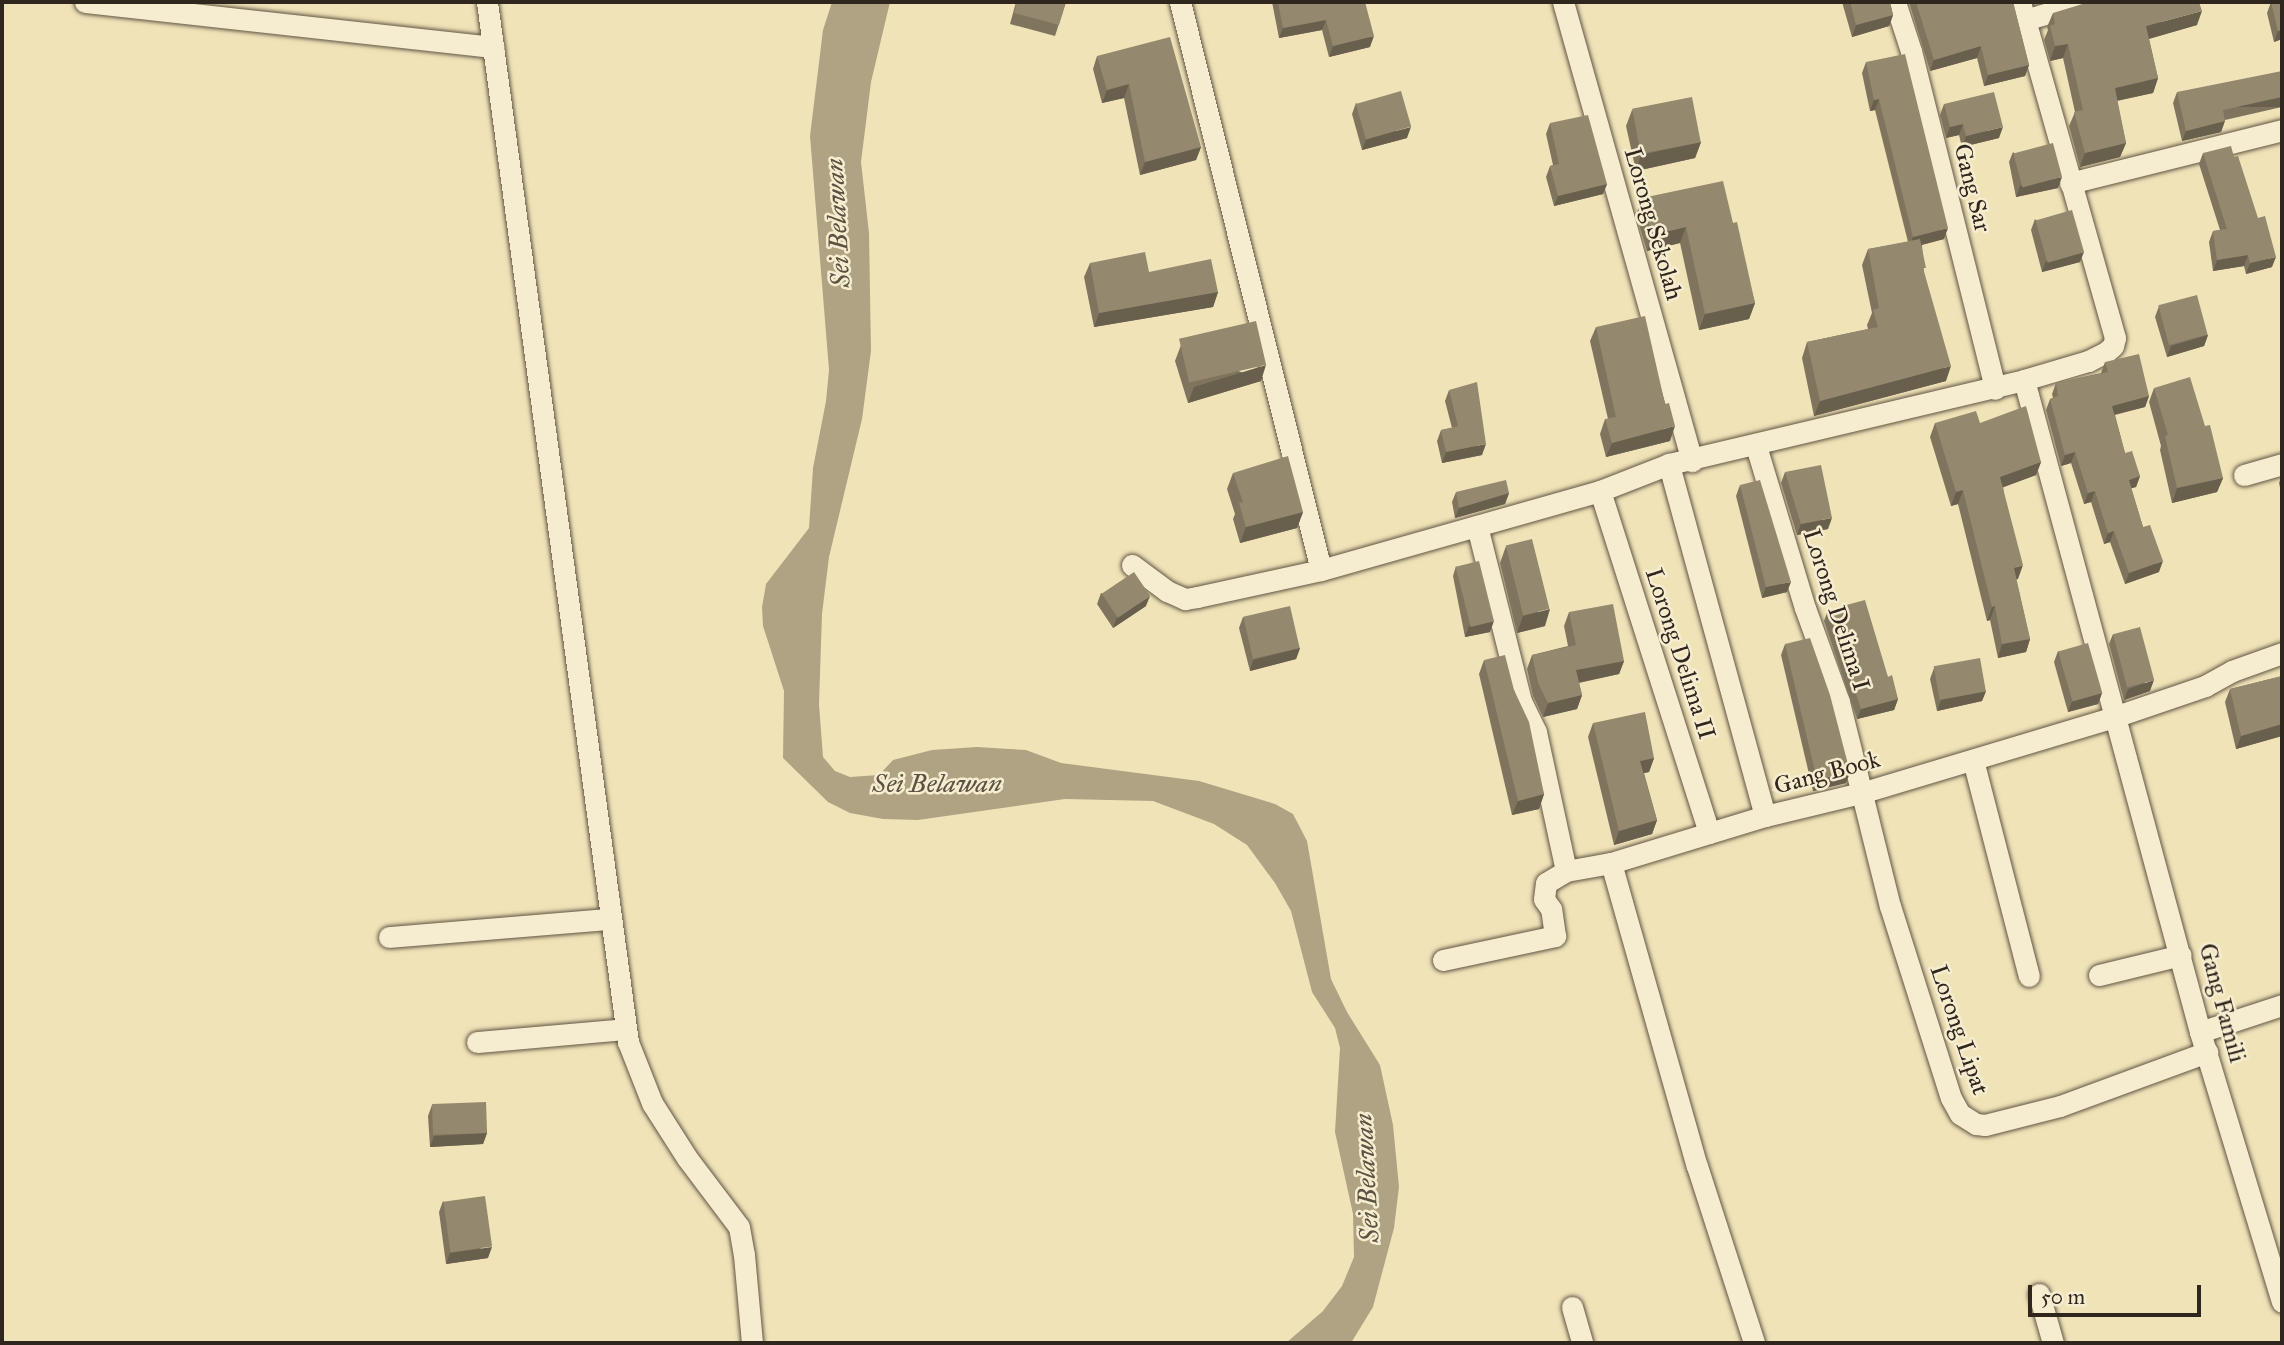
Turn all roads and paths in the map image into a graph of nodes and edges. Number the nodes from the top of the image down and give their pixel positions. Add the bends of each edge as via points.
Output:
1 (85, 2) edge
2 (486, 2) edge
3 (1180, 2) edge
4 (1563, 2) edge
5 (1895, 2) edge
6 (2085, 2) edge
7 (2022, 11) edge
8 (494, 47) junction
9 (2282, 130) edge
10 (2070, 183) junction
11 (2024, 380) junction
12 (1995, 389) junction
13 (1756, 446) junction
14 (1692, 461) junction
15 (1669, 464) junction
16 (2282, 464) edge
17 (2245, 475) dead end
18 (1600, 491) junction
19 (1477, 526) junction
20 (1132, 565) dead end
21 (1321, 570) junction
22 (2282, 653) edge
23 (2117, 716) junction
24 (1973, 760) junction
25 (1861, 793) junction
26 (1765, 816) junction
27 (1709, 833) junction
28 (1611, 863) junction
29 (1566, 871) junction
30 (609, 919) junction
31 (389, 937) dead end
32 (2181, 955) junction
33 (1443, 960) dead end
34 (2099, 975) dead end
35 (2029, 976) dead end
36 (2282, 1004) edge
37 (625, 1028) junction
38 (2200, 1032) junction
39 (477, 1042) dead end
40 (2207, 1052) junction
41 (2039, 1294) dead end
42 (2282, 1302) edge
43 (1572, 1307) dead end
44 (752, 1343) edge
45 (1582, 1343) edge
46 (1754, 1343) edge
47 (2053, 1343) edge

1 - 8 street
2 - 8 street
3 - 21 street
4 - 14 street, Lorong Sekolah
5 - 12 street, Gang Sar
6 - 7 street
7 - 10 street
8 - 30 street
9 - 10 street
10 - 11 street via 2115,338 2113,346 2088,361
11 - 12 street
11 - 23 street, Gang Famili
12 - 13 street
13 - 14 street
13 - 25 street, Lorong Delima I via 1839,702
14 - 15 street
15 - 18 street
15 - 26 street
16 - 17 street
18 - 19 street
18 - 27 street, Lorong Delima II
19 - 21 street
19 - 29 street via 1521,701 1536,732
20 - 21 street via 1185,599
22 - 23 street, Gang Book
23 - 24 street, Gang Book
23 - 32 street, Gang Famili
24 - 25 street, Gang Book
24 - 35 street
25 - 26 street, Gang Book
25 - 40 street, Lorong Lipat via 1890,906 1960,1114 1985,1125 2060,1106
26 - 27 street, Gang Book
27 - 28 street, Gang Book
28 - 29 street, Gang Book
28 - 46 street
29 - 33 street via 1546,883 1544,900 1553,917 1555,936
30 - 31 street
30 - 37 street
32 - 34 street
32 - 38 street, Gang Famili
36 - 38 street
37 - 39 street
37 - 44 street via 652,1103 738,1227
38 - 40 street, Gang Famili
40 - 42 street, Gang Famili
41 - 47 street
43 - 45 street

